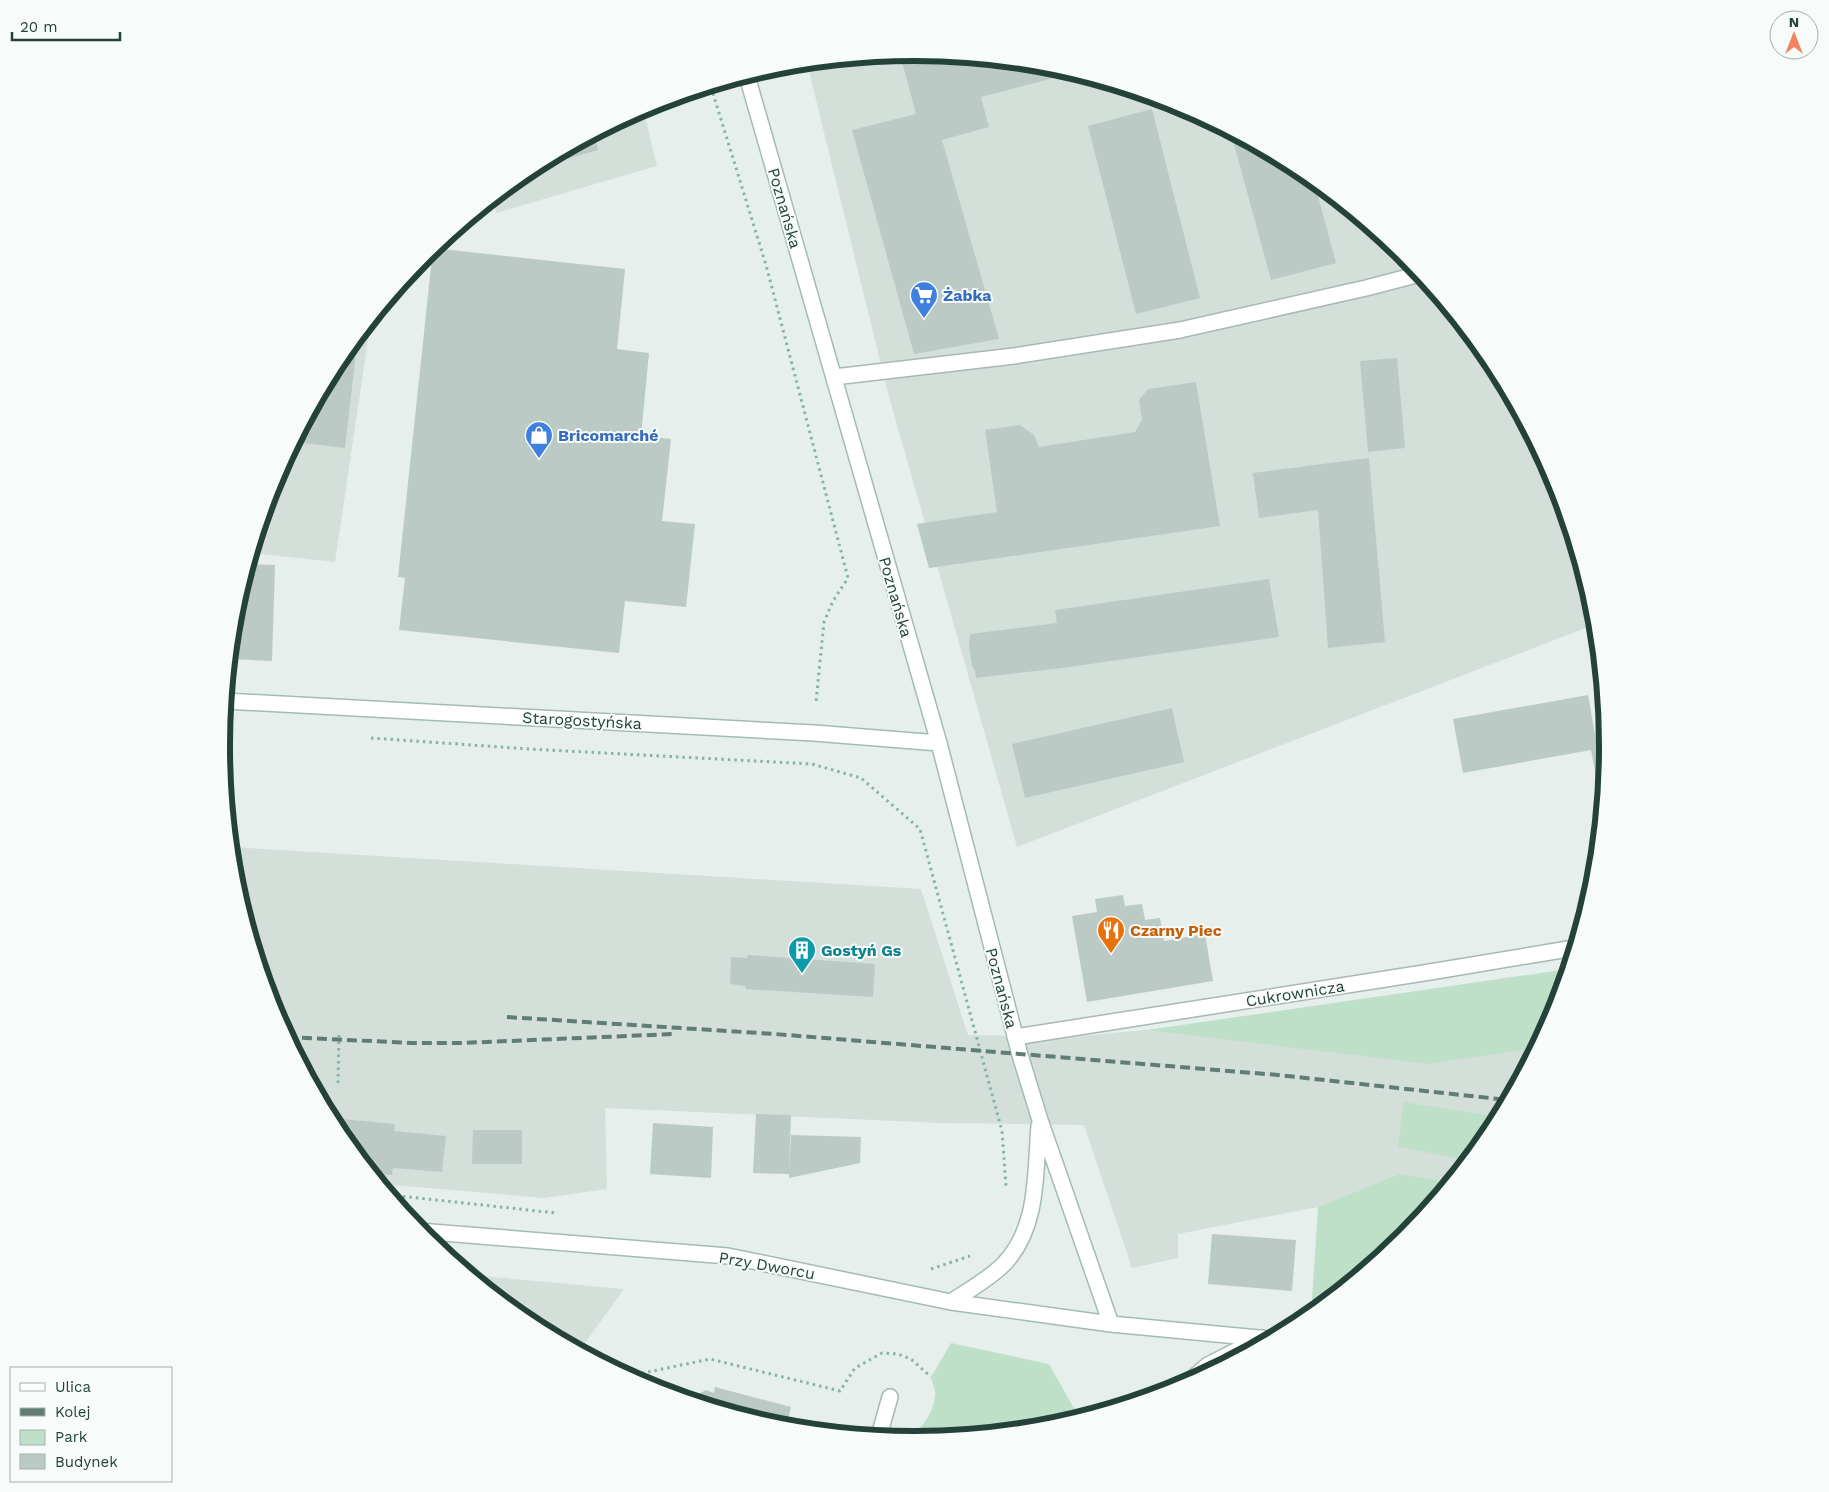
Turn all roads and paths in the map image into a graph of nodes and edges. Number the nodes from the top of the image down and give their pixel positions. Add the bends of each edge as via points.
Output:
1 (749, 82) edge
2 (713, 92) edge
3 (1412, 276) edge
4 (834, 377) junction
5 (231, 701) edge
6 (816, 702) dead end
7 (371, 738) dead end
8 (939, 743) junction
9 (1568, 949) edge
10 (339, 1031) dead end
11 (1015, 1037) junction
12 (338, 1083) dead end
13 (1040, 1120) junction
14 (1007, 1195) dead end
15 (399, 1196) edge
16 (564, 1214) dead end
17 (432, 1232) edge
18 (975, 1254) dead end
19 (931, 1269) dead end
20 (951, 1302) junction
21 (1111, 1324) junction
22 (1258, 1338) edge
23 (641, 1374) edge
24 (931, 1376) dead end
25 (890, 1397) dead end
26 (881, 1429) edge

1 - 4 street, Poznańska
2 - 6 path via 766,265 848,578 824,622
3 - 4 street via 1180,330 1014,356
4 - 8 street, Poznańska
5 - 8 street, Starogostyńska via 814,733
7 - 14 path via 812,764 861,778 920,829 1002,1131
8 - 11 street, Poznańska
9 - 11 street, Cukrownicza
10 - 12 path
11 - 13 street, Poznańska
13 - 20 street, Poznańska via 1032,1211 1016,1250 987,1278
13 - 21 street, Poznańska
15 - 16 path
17 - 20 street, Przy Dworcu via 728,1256
18 - 19 path
20 - 21 street, Przy Dworcu
21 - 22 street, Przy Dworcu
23 - 24 path via 710,1359 840,1391 855,1368 882,1353 912,1359
25 - 26 street

